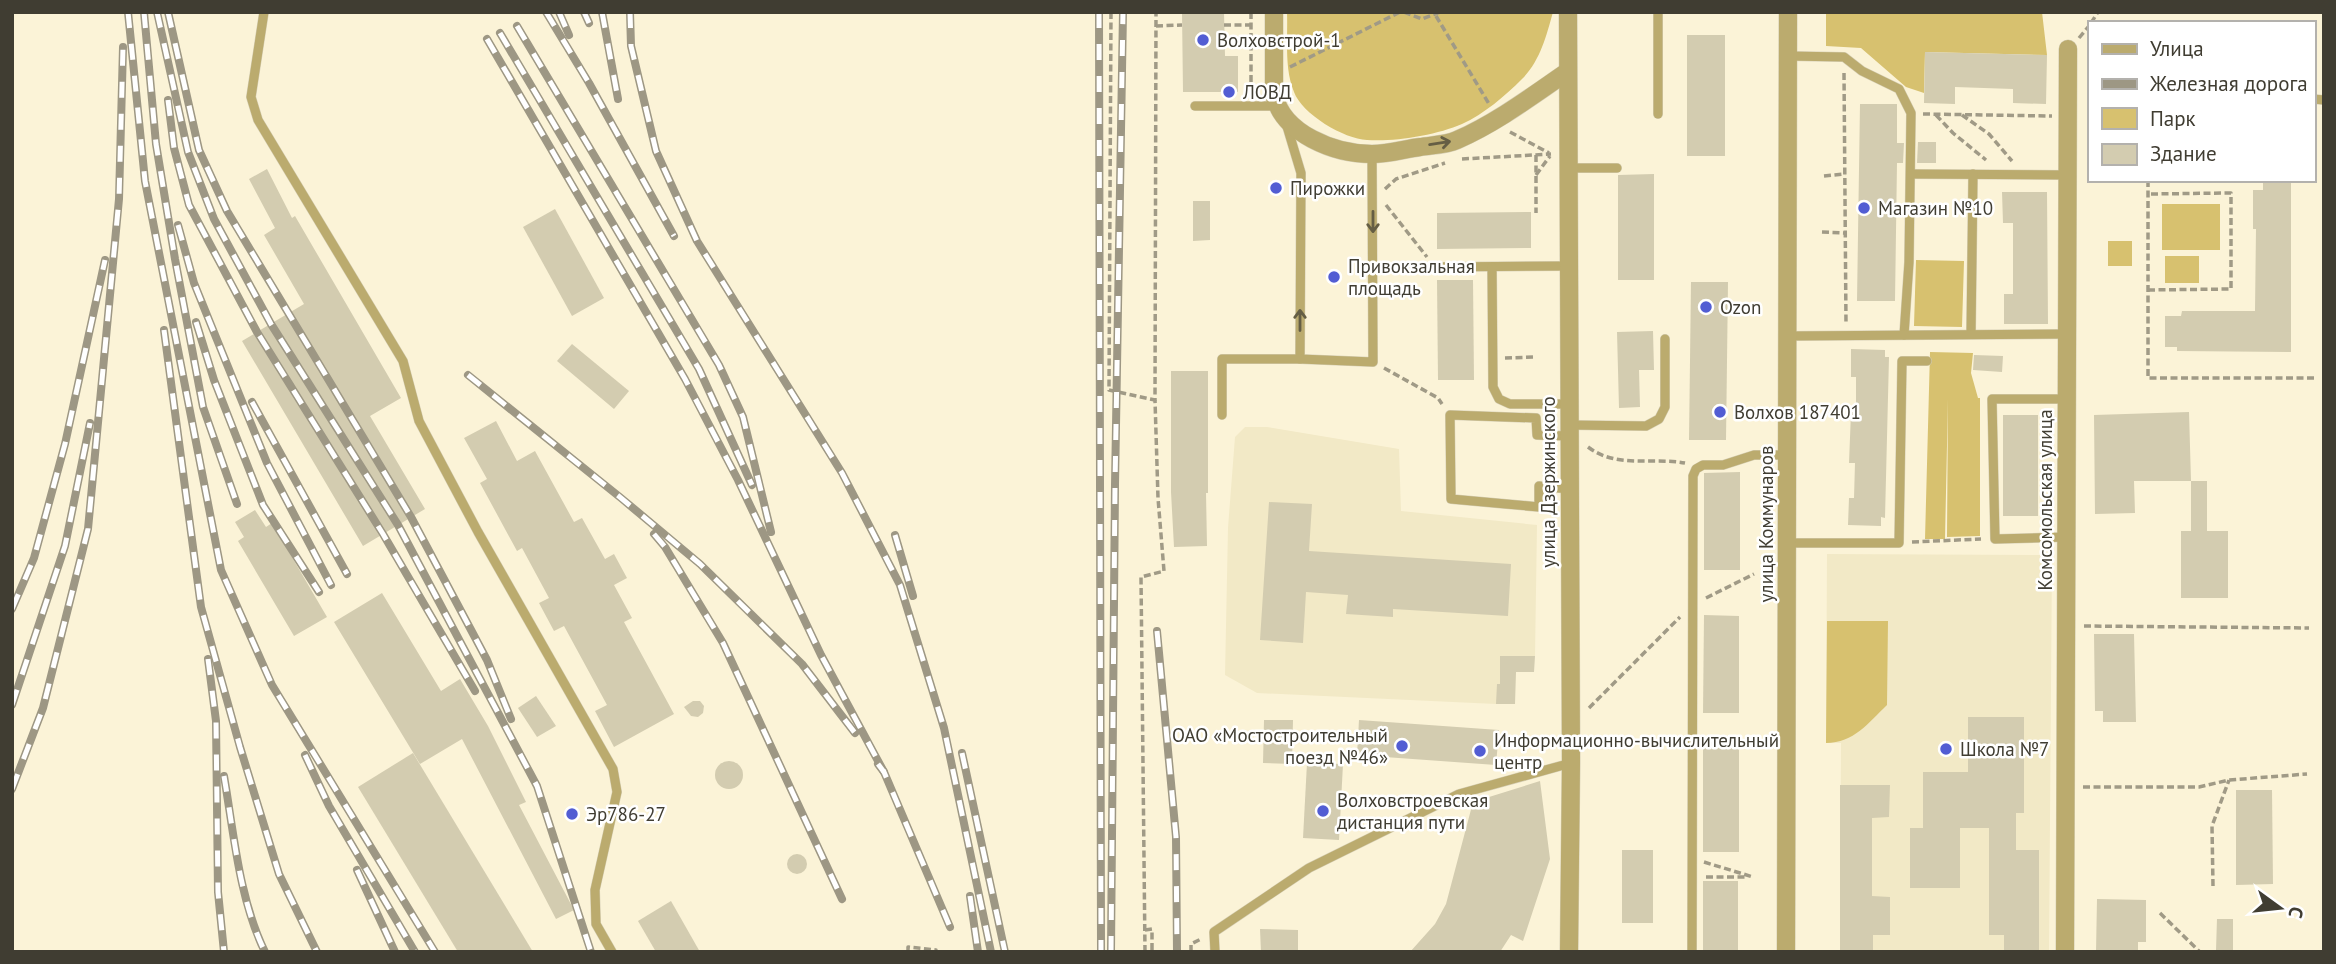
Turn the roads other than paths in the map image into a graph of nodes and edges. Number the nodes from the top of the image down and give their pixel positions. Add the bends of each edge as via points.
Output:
1 (264, 12) edge
2 (1273, 12) edge
3 (1568, 12) edge
4 (1658, 12) edge
5 (1788, 12) edge
6 (2068, 49) dead end
7 (1788, 56) junction
8 (1567, 72) junction
9 (1195, 106) dead end
10 (1281, 112) junction
11 (1658, 114) dead end
12 (1372, 154) junction
13 (1568, 168) junction
14 (1617, 168) dead end
15 (1911, 174) junction
16 (1973, 174) junction
17 (2068, 175) junction
18 (1568, 266) junction
19 (1434, 267) road end
20 (1492, 267) junction
21 (1972, 334) junction
22 (2067, 334) junction
23 (1904, 335) junction
24 (1787, 336) junction
25 (1665, 339) dead end
26 (1300, 359) junction
27 (1927, 361) dead end
28 (2067, 399) junction
29 (1568, 404) junction
30 (1222, 415) dead end
31 (1568, 431) junction
32 (1787, 455) junction
33 (1569, 489) junction
34 (2066, 537) junction
35 (1787, 542) junction
36 (1570, 763) junction
37 (612, 952) edge
38 (1215, 952) edge
39 (1569, 952) edge
40 (1692, 952) edge
41 (1786, 952) edge
42 (2064, 952) edge

1 - 37 lane via 251,97 258,120 403,362 419,421 613,769 617,792 594,890 596,923
2 - 10 street
3 - 8 street, улица Дзержинского
4 - 11 lane
5 - 7 street, улица Коммунаров
6 - 17 street, Комсомольская улица
7 - 15 lane via 1844,57 1861,71 1899,89 1911,113
7 - 24 street, улица Коммунаров
12 -> 8 street via 1455,141
8 - 13 street, улица Дзержинского
9 - 10 lane via 1251,106
10 - 12 street via 1315,141
26 -> 10 lane via 1301,173
12 -> 26 lane via 1373,362
13 - 14 lane
13 - 18 street, улица Дзержинского
15 - 16 lane
15 - 23 lane
16 - 17 lane
16 - 21 lane
17 - 22 street, Комсомольская улица
18 - 20 lane
18 - 29 street, улица Дзержинского
19 - 20 lane
20 - 29 lane via 1493,387 1499,399 1510,404
21 - 22 lane
21 - 23 lane
22 - 28 street, Комсомольская улица
23 - 24 lane
24 - 32 street, улица Коммунаров
25 - 31 lane via 1665,407 1659,419 1646,426
26 - 30 lane via 1222,359
27 - 35 lane via 1902,361 1899,543
28 - 34 street, Комсомольская улица
28 - 34 lane via 1992,399 1995,538
29 - 31 street, улица Дзержинского
31 - 33 street, улица Дзержинского
31 - 33 lane via 1537,435 1536,418 1450,415 1451,499 1539,506 1539,486
32 - 35 street, улица Коммунаров
32 - 40 lane via 1754,455 1723,465 1703,465 1693,476
33 - 36 street, улица Дзержинского
34 - 42 street, Комсомольская улица
35 - 41 street, улица Коммунаров
36 - 38 lane via 1459,794 1309,868 1214,932
36 - 39 street, улица Дзержинского

